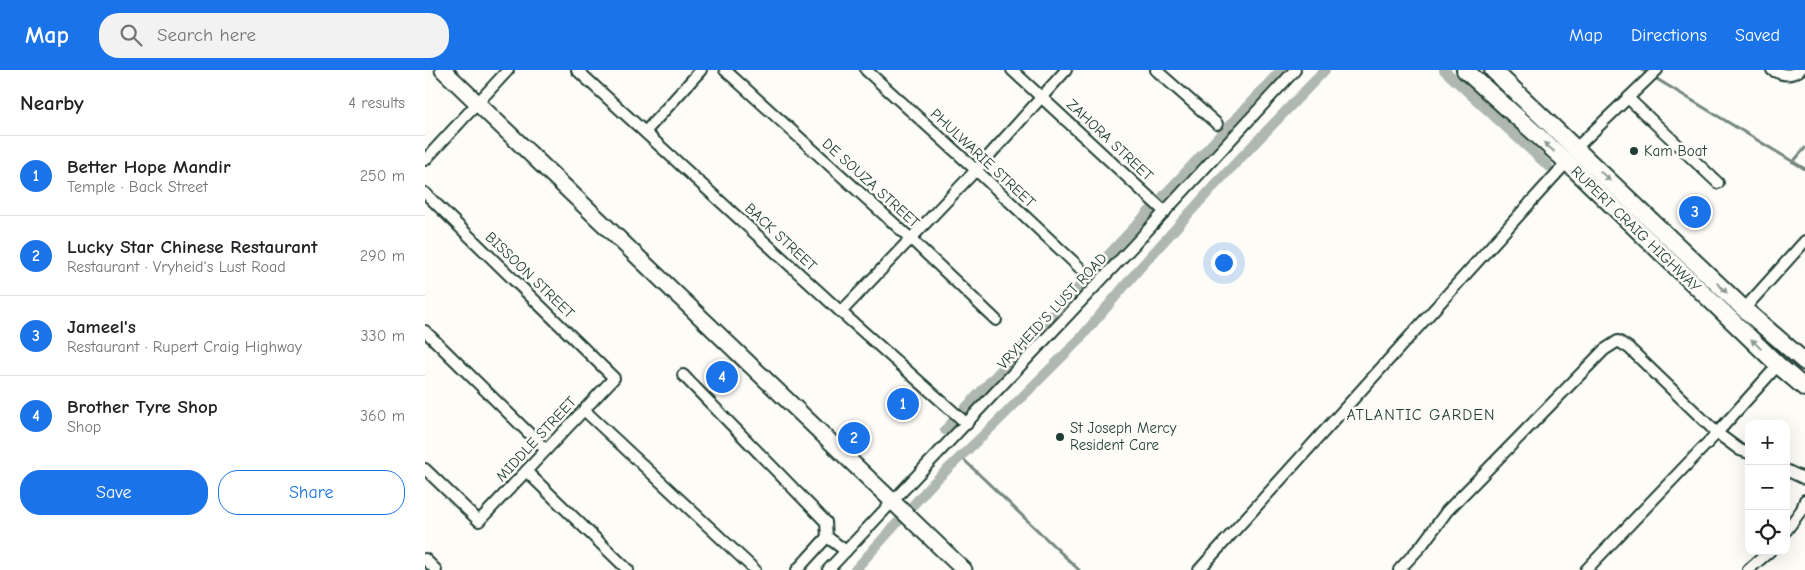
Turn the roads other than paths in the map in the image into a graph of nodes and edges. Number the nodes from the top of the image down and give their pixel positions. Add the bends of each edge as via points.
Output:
1 (443, 70) edge
2 (508, 70) edge
3 (577, 70) edge
4 (701, 70) edge
5 (725, 70) edge
6 (865, 70) edge
7 (1012, 70) edge
8 (1065, 70) edge
9 (1156, 70) edge
10 (1295, 70) edge
11 (1465, 70) edge
12 (1493, 70) edge
13 (1657, 70) edge
14 (1772, 70) edge
15 (1797, 72) edge
16 (1041, 97) junction
17 (1628, 98) junction
18 (477, 104) junction
19 (1217, 124) dead end
20 (645, 132) junction
21 (1576, 148) junction
22 (425, 160) edge
23 (1567, 162) junction
24 (976, 170) junction
25 (1718, 183) dead end
26 (425, 193) edge
27 (1163, 210) junction
28 (911, 239) junction
29 (1805, 242) edge
30 (1080, 268) dead end
31 (1744, 309) junction
32 (841, 312) junction
33 (996, 320) dead end
34 (425, 331) edge
35 (1805, 362) edge
36 (1778, 365) junction
37 (683, 375) dead end
38 (614, 378) joint
39 (1805, 388) edge
40 (584, 410) junction
41 (965, 422) junction
42 (1717, 433) junction
43 (546, 450) junction
44 (1745, 452) edge
45 (425, 469) edge
46 (526, 471) junction
47 (1790, 472) edge
48 (1805, 479) edge
49 (1805, 500) edge
50 (901, 510) junction
51 (1790, 526) edge
52 (827, 536) junction
53 (846, 551) junction
54 (1765, 555) edge
55 (628, 570) edge
56 (755, 570) edge
57 (797, 570) edge
58 (828, 570) edge
59 (963, 570) edge
60 (1199, 570) edge
61 (1399, 570) edge
62 (1586, 570) edge
63 (1748, 570) edge

1 - 18 main road
2 - 18 street
3 - 20 street, BACK STREET
4 - 20 street
5 - 28 street, DE SOUZA STREET
6 - 24 street, PHULWARIE STREET
7 - 16 street, ZAHORA STREET
8 - 16 street
9 - 19 street
10 - 27 street, VRYHEID'S LUST ROAD
23 -> 11 main road, RUPERT CRAIG HIGHWAY
12 - 21 main road, RUPERT CRAIG HIGHWAY
13 - 17 street
14 - 15 street via 1786,75
16 - 24 street
16 - 27 street, ZAHORA STREET
17 - 21 street
17 - 25 street
18 - 22 street
18 - 50 main road
20 - 32 street, BACK STREET
21 -> 31 main road, RUPERT CRAIG HIGHWAY
36 -> 23 main road, RUPERT CRAIG HIGHWAY
23 - 60 street
24 - 28 street
24 - 30 street, PHULWARIE STREET
26 - 38 street, BISSOON STREET
27 - 41 street, VRYHEID'S LUST ROAD
28 - 32 street
28 - 33 street, DE SOUZA STREET
29 - 31 street
31 - 35 main road, RUPERT CRAIG HIGHWAY
32 - 41 street, BACK STREET
34 - 43 street
36 - 39 main road, RUPERT CRAIG HIGHWAY
36 - 42 street
37 - 52 street via 826,522
38 - 40 street, MIDDLE STREET
40 - 43 street, MIDDLE STREET
40 - 56 street
41 - 50 street, VRYHEID'S LUST ROAD
42 - 44 street
42 - 61 street via 1629,348 1618,342 1604,350 1447,511
42 - 62 street
43 - 46 street, MIDDLE STREET
45 - 46 street, MIDDLE STREET via 479,521
46 - 55 street
47 - 48 street
49 - 51 street
50 - 53 street, VRYHEID'S LUST ROAD
50 - 59 main road
52 - 53 street
52 - 57 street
53 - 58 street, VRYHEID'S LUST ROAD
54 - 63 street

